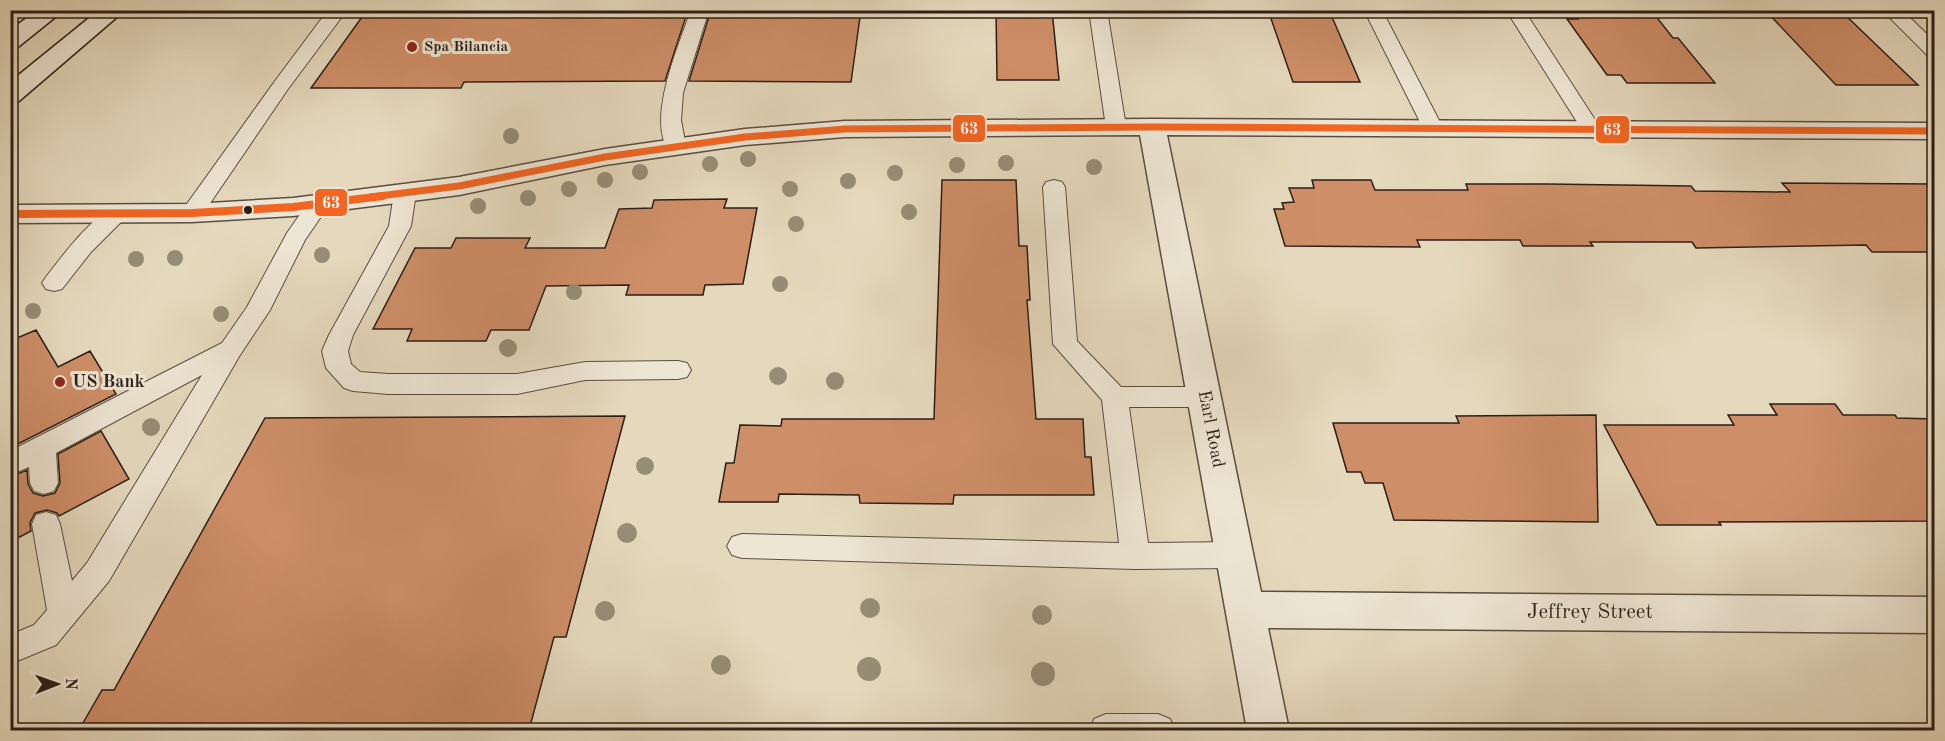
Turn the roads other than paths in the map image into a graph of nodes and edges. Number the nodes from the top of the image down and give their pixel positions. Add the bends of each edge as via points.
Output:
1 (53, 10) edge
2 (114, 10) edge
3 (338, 10) edge
4 (700, 10) edge
5 (1098, 10) edge
6 (1373, 10) edge
7 (1515, 10) edge
8 (1891, 10) edge
9 (10, 42) edge
10 (1935, 51) edge
11 (10, 96) edge
12 (1116, 127) junction
13 (1152, 127) junction
14 (1433, 128) junction
15 (1591, 129) junction
16 (1935, 131) edge
17 (676, 147) junction
18 (1054, 187) dead end
19 (405, 193) junction
20 (318, 205) junction
21 (192, 213) junction
22 (10, 214) edge
23 (116, 215) junction
24 (54, 283) dead end
25 (231, 349) junction
26 (678, 370) dead end
27 (1115, 397) junction
28 (1205, 397) junction
29 (42, 447) junction
30 (10, 464) edge
31 (44, 483) dead end
32 (46, 524) dead end
33 (742, 546) dead end
34 (1234, 555) junction
35 (1135, 556) junction
36 (1246, 610) junction
37 (1935, 615) edge
38 (63, 616) junction
39 (10, 650) edge
40 (1106, 730) edge
41 (1156, 730) edge
42 (1268, 730) edge

1 - 9 street
2 - 11 street
3 - 21 lane via 260,112
4 - 17 lane via 673,93 671,120
5 - 12 lane
6 - 14 lane
7 - 15 lane
8 - 10 lane
12 - 13 street
12 - 17 street via 845,129
13 - 14 street
13 - 28 street, Earl Road
14 - 15 street
15 - 16 street
17 - 19 street
18 - 27 lane via 1065,344
19 - 20 street
19 - 26 lane via 400,226 335,351 339,368 353,381 517,384 585,371
20 - 21 street
20 - 25 lane
21 - 23 street
22 - 23 street
23 - 24 lane
25 - 29 lane
25 - 38 lane via 98,572
27 - 28 lane
27 - 35 lane
28 - 34 street, Earl Road
29 - 30 lane
29 - 31 lane
32 - 38 lane
33 - 35 lane
34 - 35 lane
34 - 36 street, Earl Road
36 - 37 street, Jeffrey Street
36 - 42 street, Earl Road
38 - 39 lane via 45,635
40 - 41 lane

